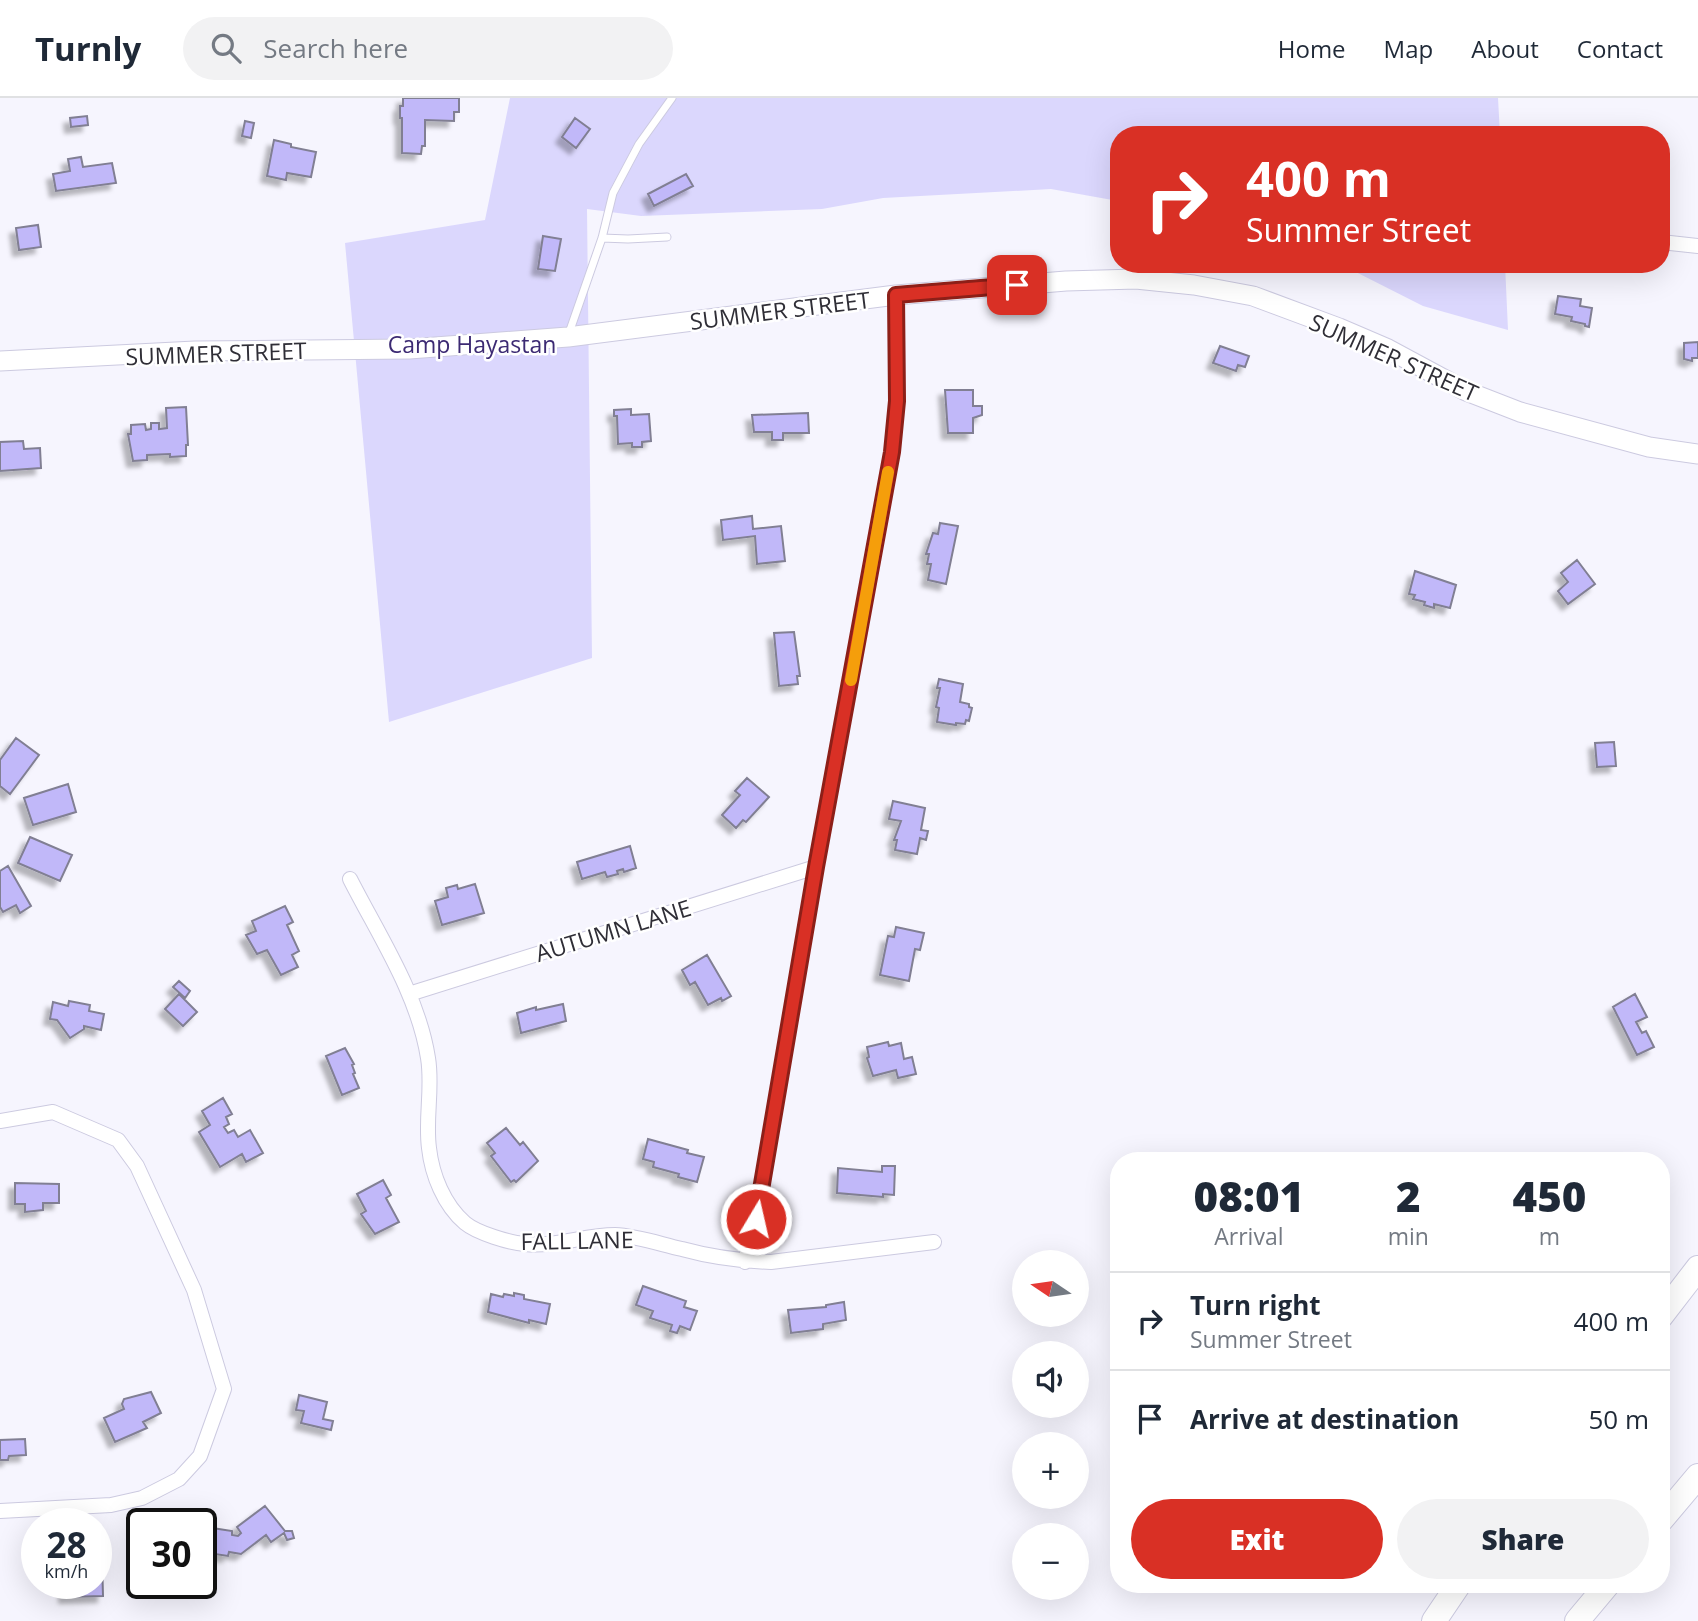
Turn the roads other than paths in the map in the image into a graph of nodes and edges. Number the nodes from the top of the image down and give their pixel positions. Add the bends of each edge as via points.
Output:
1 (672, 98) edge
2 (667, 237) dead end
3 (602, 238) junction
4 (1670, 243) edge
5 (1698, 246) edge
6 (896, 295) junction
7 (568, 337) junction
8 (0, 361) edge
9 (1698, 454) edge
10 (816, 867) junction
11 (350, 879) dead end
12 (409, 994) junction
13 (0, 1121) edge
14 (934, 1242) dead end
15 (745, 1262) junction
16 (1698, 1268) edge
17 (1670, 1305) edge
18 (1698, 1475) edge
19 (1670, 1509) edge
20 (0, 1511) edge
21 (1453, 1593) edge
22 (1600, 1593) edge
23 (1434, 1621) edge
24 (1577, 1621) edge

1 - 3 lane via 639,144 613,193
2 - 3 lane
3 - 7 lane
4 - 5 street
6 - 7 main road, SUMMER STREET
6 - 9 main road, SUMMER STREET via 1136,279 1252,296 1388,349 1466,391 1520,412 1649,447
6 - 10 street via 897,401 892,452
7 - 8 main road, SUMMER STREET via 409,349 195,351
10 - 12 street, AUTUMN LANE
10 - 15 street
11 - 12 street, FALL LANE
12 - 15 street, FALL LANE via 428,1058 428,1147 434,1177 466,1223 491,1236 524,1244 615,1235
13 - 20 street via 53,1112 118,1140 136,1166 194,1290 224,1389 200,1456 179,1479 142,1498 111,1505
14 - 15 street, FALL LANE
16 - 17 highway
18 - 19 highway
21 - 23 highway
22 - 24 highway

